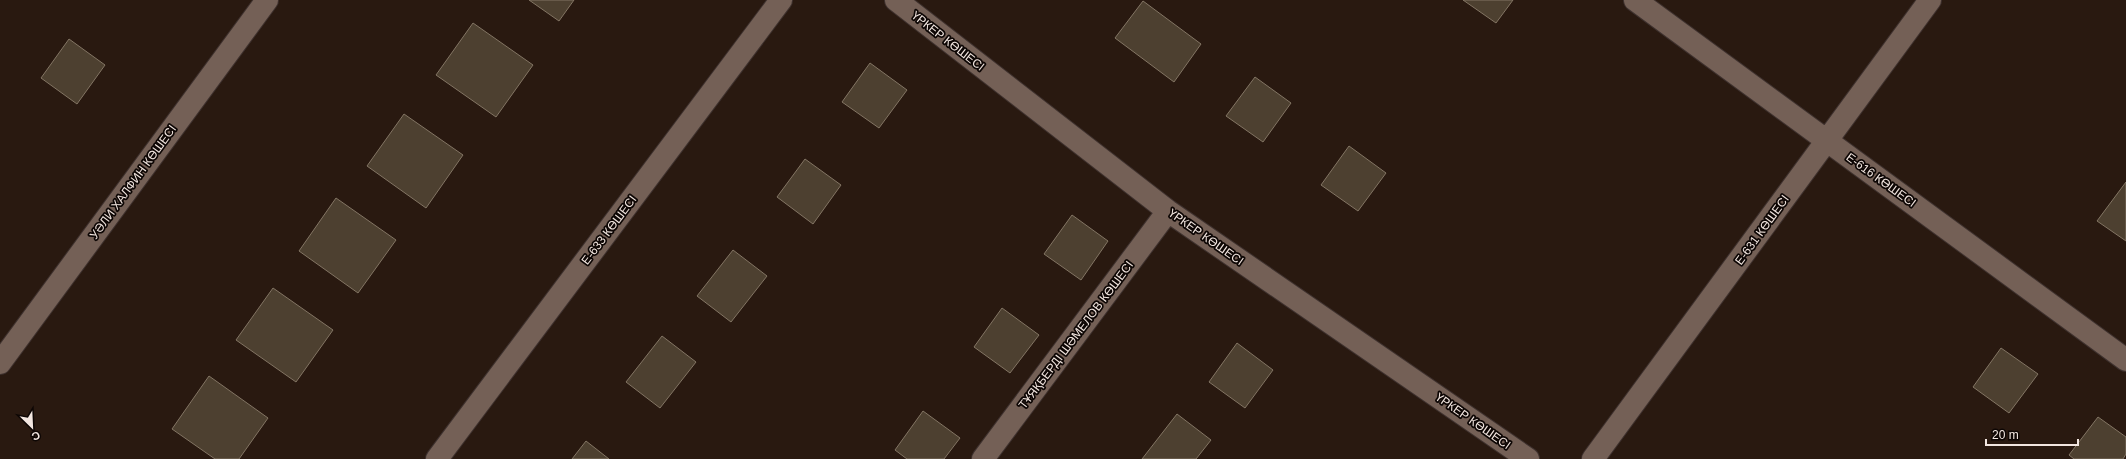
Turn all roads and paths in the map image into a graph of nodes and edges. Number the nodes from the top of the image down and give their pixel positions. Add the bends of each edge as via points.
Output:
1 (267, 0) edge
2 (781, 0) edge
3 (896, 0) edge
4 (1635, 0) edge
5 (1930, 0) edge
6 (1828, 141) junction
7 (1168, 211) junction
8 (2126, 360) edge
9 (0, 363) edge
10 (437, 459) edge
11 (983, 459) edge
12 (1528, 459) edge
13 (1593, 459) edge

1 - 9 street, УӘЛИ ХАЛФИН КӨШЕСІ
2 - 10 street, Е-633 КӨШЕСІ
3 - 7 street, ҮРКЕР КӨШЕСІ
4 - 6 street, Е-616 КӨШЕСІ
5 - 6 street, Е-631 КӨШЕСІ
6 - 8 street, Е-616 КӨШЕСІ
6 - 13 street, Е-631 КӨШЕСІ
7 - 11 street, ТҰЯҚБЕРДІ ШӘМЕЛОВ КӨШЕСІ
7 - 12 street, ҮРКЕР КӨШЕСІ

